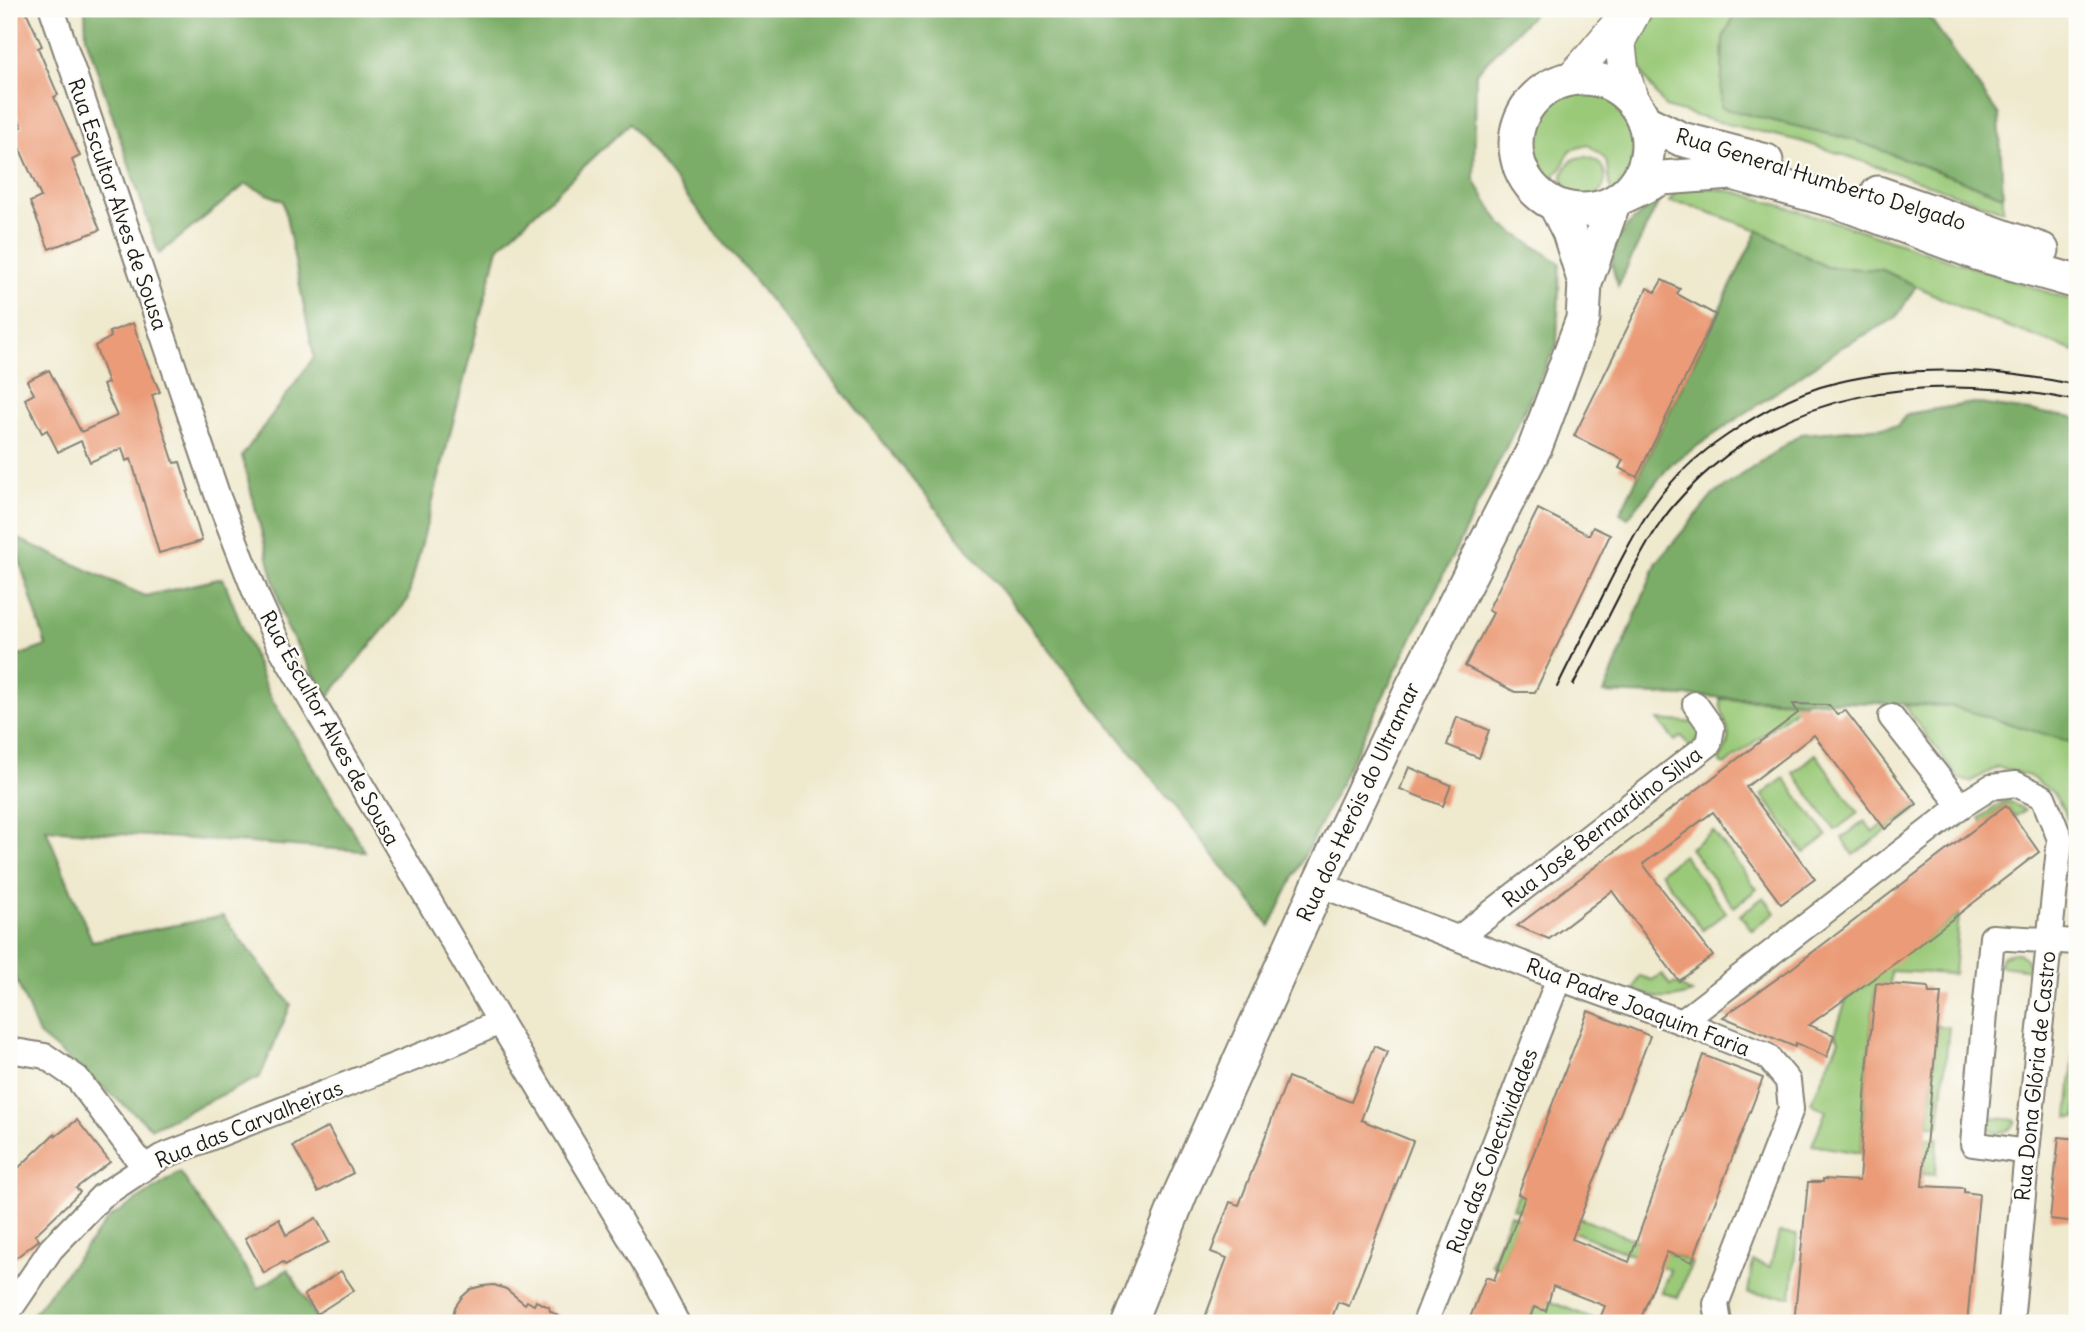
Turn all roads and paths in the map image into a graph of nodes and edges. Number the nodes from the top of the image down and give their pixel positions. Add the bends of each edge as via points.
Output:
1 (52, 9) edge
2 (1635, 9) edge
3 (1570, 78) junction
4 (1639, 112) junction
5 (1618, 200) junction
6 (1556, 206) junction
7 (2077, 262) edge
8 (2077, 282) edge
9 (1586, 283) junction
10 (1695, 704) dead end
11 (1891, 717) dead end
12 (1961, 806) junction
13 (1319, 884) junction
14 (1459, 938) junction
15 (2049, 941) junction
16 (2077, 942) edge
17 (1559, 978) junction
18 (500, 1022) junction
19 (1682, 1022) junction
20 (9, 1050) edge
21 (2027, 1152) junction
22 (144, 1167) junction
23 (9, 1311) edge
24 (677, 1323) edge
25 (1129, 1323) edge
26 (1425, 1323) edge
27 (1719, 1323) edge
28 (2011, 1323) edge

1 - 18 street, Rua Escultor Alves de Sousa via 218,497 257,597 299,682
2 - 3 street via 1624,15
2 - 4 street via 1620,41 1623,67
3 - 4 main road via 1605,82 1621,90
3 - 6 main road via 1549,85 1533,99 1521,116 1515,137 1516,158 1524,178 1538,195
4 - 5 main road via 1648,141 1646,162 1637,181
4 - 7 main road, Rua General Humberto Delgado via 1681,139 1858,186
5 - 6 main road via 1594,210
5 - 8 main road, Rua General Humberto Delgado via 1662,178 1732,173 1836,201 1979,254
5 - 9 main road, Rua dos Heróis do Ultramar
6 - 9 main road, Rua dos Heróis do Ultramar
9 - 13 main road, Rua dos Heróis do Ultramar via 1583,319 1536,445
10 - 14 street, Rua José Bernardino Silva via 1712,728 1709,744
11 - 12 street
12 - 15 street, Rua Dona Glória de Castro via 1991,787 2016,784 2043,797 2060,839
12 - 19 street, Rua Dona Glória de Castro
13 - 14 street, Rua Padre Joaquim Faria
13 - 25 main road, Rua dos Heróis do Ultramar via 1181,1192
14 - 17 street, Rua Padre Joaquim Faria
15 - 16 street
15 - 21 street, Rua Dona Glória de Castro
15 - 21 street via 1992,937 1973,1144
17 - 19 street, Rua Padre Joaquim Faria
17 - 26 street, Rua das Colectividades
18 - 22 street, Rua das Carvalheiras
18 - 24 street, Rua Escultor Alves de Sousa
19 - 27 street, Rua Padre Joaquim Faria via 1767,1056 1788,1080 1791,1109 1716,1304
20 - 22 street via 45,1056 77,1078
21 - 28 street, Rua Dona Glória de Castro
22 - 23 street, Rua das Carvalheiras via 102,1196 51,1249

